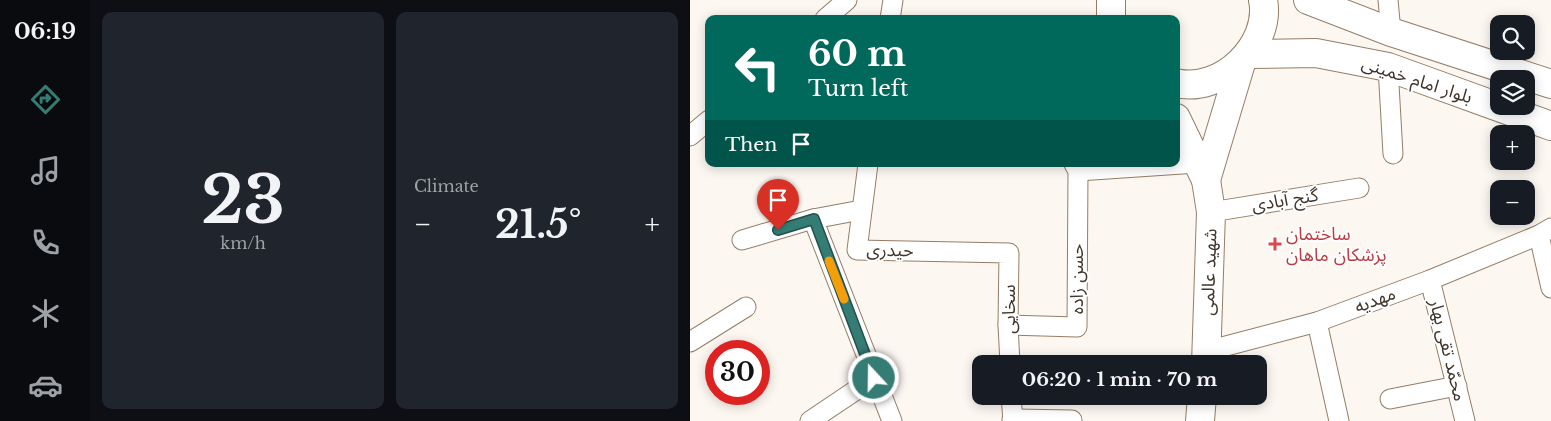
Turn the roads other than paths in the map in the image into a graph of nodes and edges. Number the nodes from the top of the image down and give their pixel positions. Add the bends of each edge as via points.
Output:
1 (847, 0) edge
2 (893, 0) edge
3 (1111, 0) edge
4 (1263, 0) edge
5 (1308, 0) edge
6 (1388, 0) edge
7 (830, 15) edge
8 (891, 15) edge
9 (1111, 15) edge
10 (1391, 32) junction
11 (1245, 58) junction
12 (1388, 68) junction
13 (1180, 84) edge
14 (1551, 84) edge
15 (705, 123) edge
16 (1180, 126) edge
17 (1551, 126) edge
18 (690, 136) edge
19 (1393, 154) dead end
20 (868, 167) edge
21 (1076, 167) edge
22 (1202, 171) junction
23 (1359, 188) dead end
24 (862, 210) junction
25 (1211, 212) junction
26 (814, 219) junction
27 (1545, 232) edge
28 (742, 240) dead end
29 (1009, 254) joint
30 (1430, 280) junction
31 (1551, 288) edge
32 (746, 307) dead end
33 (1317, 322) junction
34 (1008, 325) junction
35 (690, 342) edge
36 (1010, 355) edge
37 (1207, 355) edge
38 (1213, 355) edge
39 (874, 378) junction
40 (1457, 386) junction
41 (1390, 398) dead end
42 (1011, 405) edge
43 (1201, 405) edge
44 (1012, 420) edge
45 (1072, 420) dead end
46 (810, 421) edge
47 (892, 421) edge
48 (1200, 421) edge
49 (1340, 421) edge
50 (1465, 421) edge

1 - 7 street
2 - 8 street
3 - 9 main road
4 - 11 main road, شهید عالمی via 1260,31
5 - 10 main road
6 - 10 street
10 - 14 main road
11 - 12 main road, بلوار امام خمینی via 1316,53
11 - 13 main road via 1223,76 1202,83
11 - 22 main road, شهید عالمی
12 - 17 main road, بلوار امام خمینی
12 - 19 street
15 - 18 street
16 - 22 main road, شهید عالمی
20 - 24 street, حیدری
21 - 22 street
21 - 34 street, حسن زاده via 1077,327
22 - 25 main road, شهید عالمی
23 - 25 street, گنج آبادی
24 - 26 street
24 - 29 street, حیدری via 857,250
25 - 37 main road, شهید عالمی
26 - 28 street
26 - 39 street
27 - 30 street, مهدیه
27 - 31 street, مهدیه
29 - 34 street, سخایی
30 - 33 street, مهدیه
30 - 40 street, محمّد تقی بهار
32 - 35 street
33 - 38 street, مهدیه
33 - 49 street
34 - 36 street, سخایی
39 - 46 street
39 - 47 street
40 - 41 street
40 - 50 street, محمّد تقی بهار
42 - 44 street
43 - 48 main road
44 - 45 street

